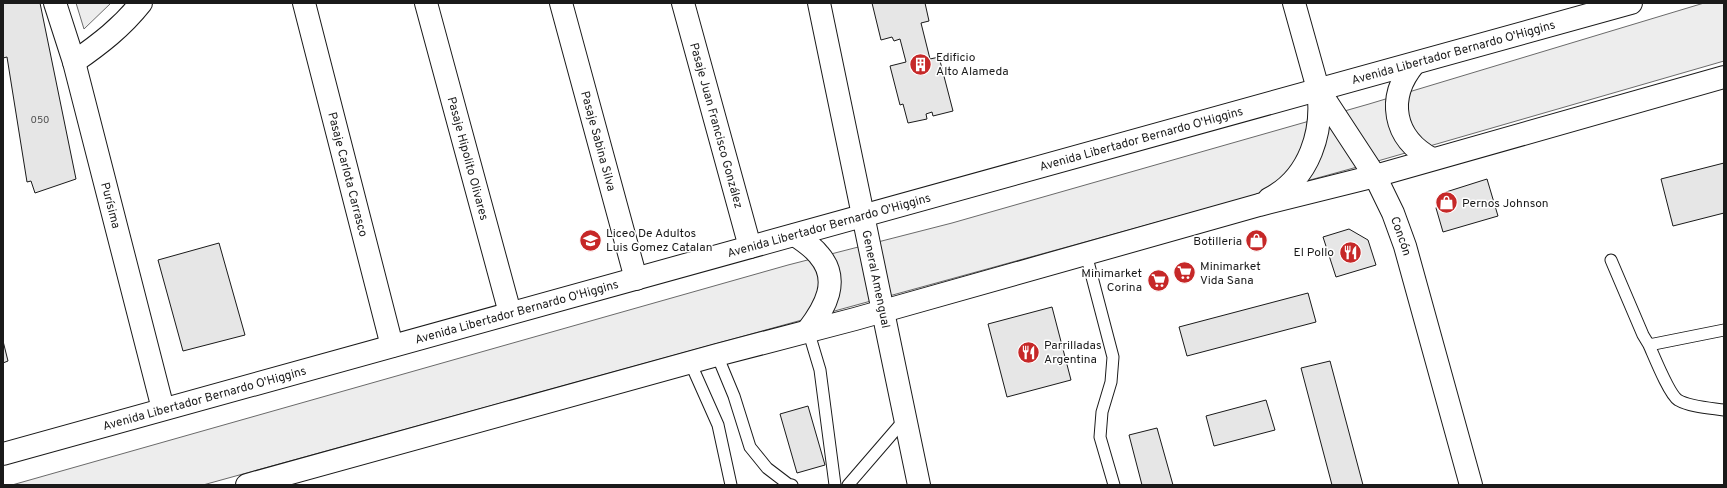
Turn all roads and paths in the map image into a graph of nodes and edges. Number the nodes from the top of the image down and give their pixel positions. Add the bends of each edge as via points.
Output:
1 (55, 3) edge
2 (141, 3) edge
3 (304, 3) edge
4 (426, 3) edge
5 (561, 3) edge
6 (683, 3) edge
7 (819, 3) edge
8 (1294, 3) edge
9 (1631, 3) edge
10 (74, 62) junction
11 (1414, 64) junction
12 (1724, 77) edge
13 (1318, 88) junction
14 (1432, 160) junction
15 (1375, 176) junction
16 (1260, 204) junction
17 (864, 216) junction
18 (795, 235) junction
19 (750, 247) junction
20 (1086, 254) junction
21 (1611, 260) dead end
22 (636, 279) junction
23 (883, 310) junction
24 (510, 314) junction
25 (808, 330) junction
26 (1724, 330) edge
27 (1648, 345) junction
28 (392, 346) junction
29 (717, 355) junction
30 (690, 362) junction
31 (163, 410) junction
32 (1724, 410) edge
33 (905, 419) junction
34 (3, 454) edge
35 (247, 485) edge
36 (731, 485) edge
37 (792, 485) edge
38 (835, 485) edge
39 (848, 485) edge
40 (918, 485) edge
41 (1114, 485) edge
42 (1471, 485) edge

1 - 10 main road, Purísima
2 - 10 main road via 111,36
3 - 28 main road, Pasaje Carlota Carrasco
4 - 24 main road, Pasaje Hipolito Olivares
5 - 22 main road, Pasaje Sabina Silva
6 - 19 main road, Pasaje Juan Francisco González
7 - 17 main road, General Amengual
8 - 13 main road, Concón
9 - 11 main road, Avenida Libertador Bernardo O'Higgins
10 - 31 main road, Purísima
11 - 13 main road, Avenida Libertador Bernardo O'Higgins
11 - 14 main road via 1398,94 1398,116 1406,138
12 - 14 main road
13 - 15 main road, Concón
13 - 16 main road via 1320,118 1313,148 1306,162 1286,187
13 - 17 main road, Avenida Libertador Bernardo O'Higgins
14 - 15 main road
15 - 16 main road
15 - 42 main road, Concón via 1394,213 1405,246
16 - 20 main road
17 - 18 main road, Avenida Libertador Bernardo O'Higgins
17 - 23 main road, General Amengual
18 - 19 main road, Avenida Libertador Bernardo O'Higgins
18 - 25 main road via 820,255 829,276 825,304
19 - 22 main road, Avenida Libertador Bernardo O'Higgins
20 - 23 main road
20 - 41 lane via 1113,357 1112,382 1102,412 1100,437
21 - 27 lane
22 - 24 main road, Avenida Libertador Bernardo O'Higgins
23 - 25 main road
23 - 33 main road, General Amengual
24 - 28 main road, Avenida Libertador Bernardo O'Higgins
25 - 29 main road
25 - 38 lane via 820,370
26 - 27 lane
27 - 32 lane via 1663,378 1678,399 1701,407
28 - 31 main road, Avenida Libertador Bernardo O'Higgins
29 - 30 main road
29 - 37 lane via 734,396 750,447 767,468
30 - 35 main road
30 - 36 lane via 718,425
31 - 34 main road, Avenida Libertador Bernardo O'Higgins
33 - 39 lane
33 - 40 main road, General Amengual

